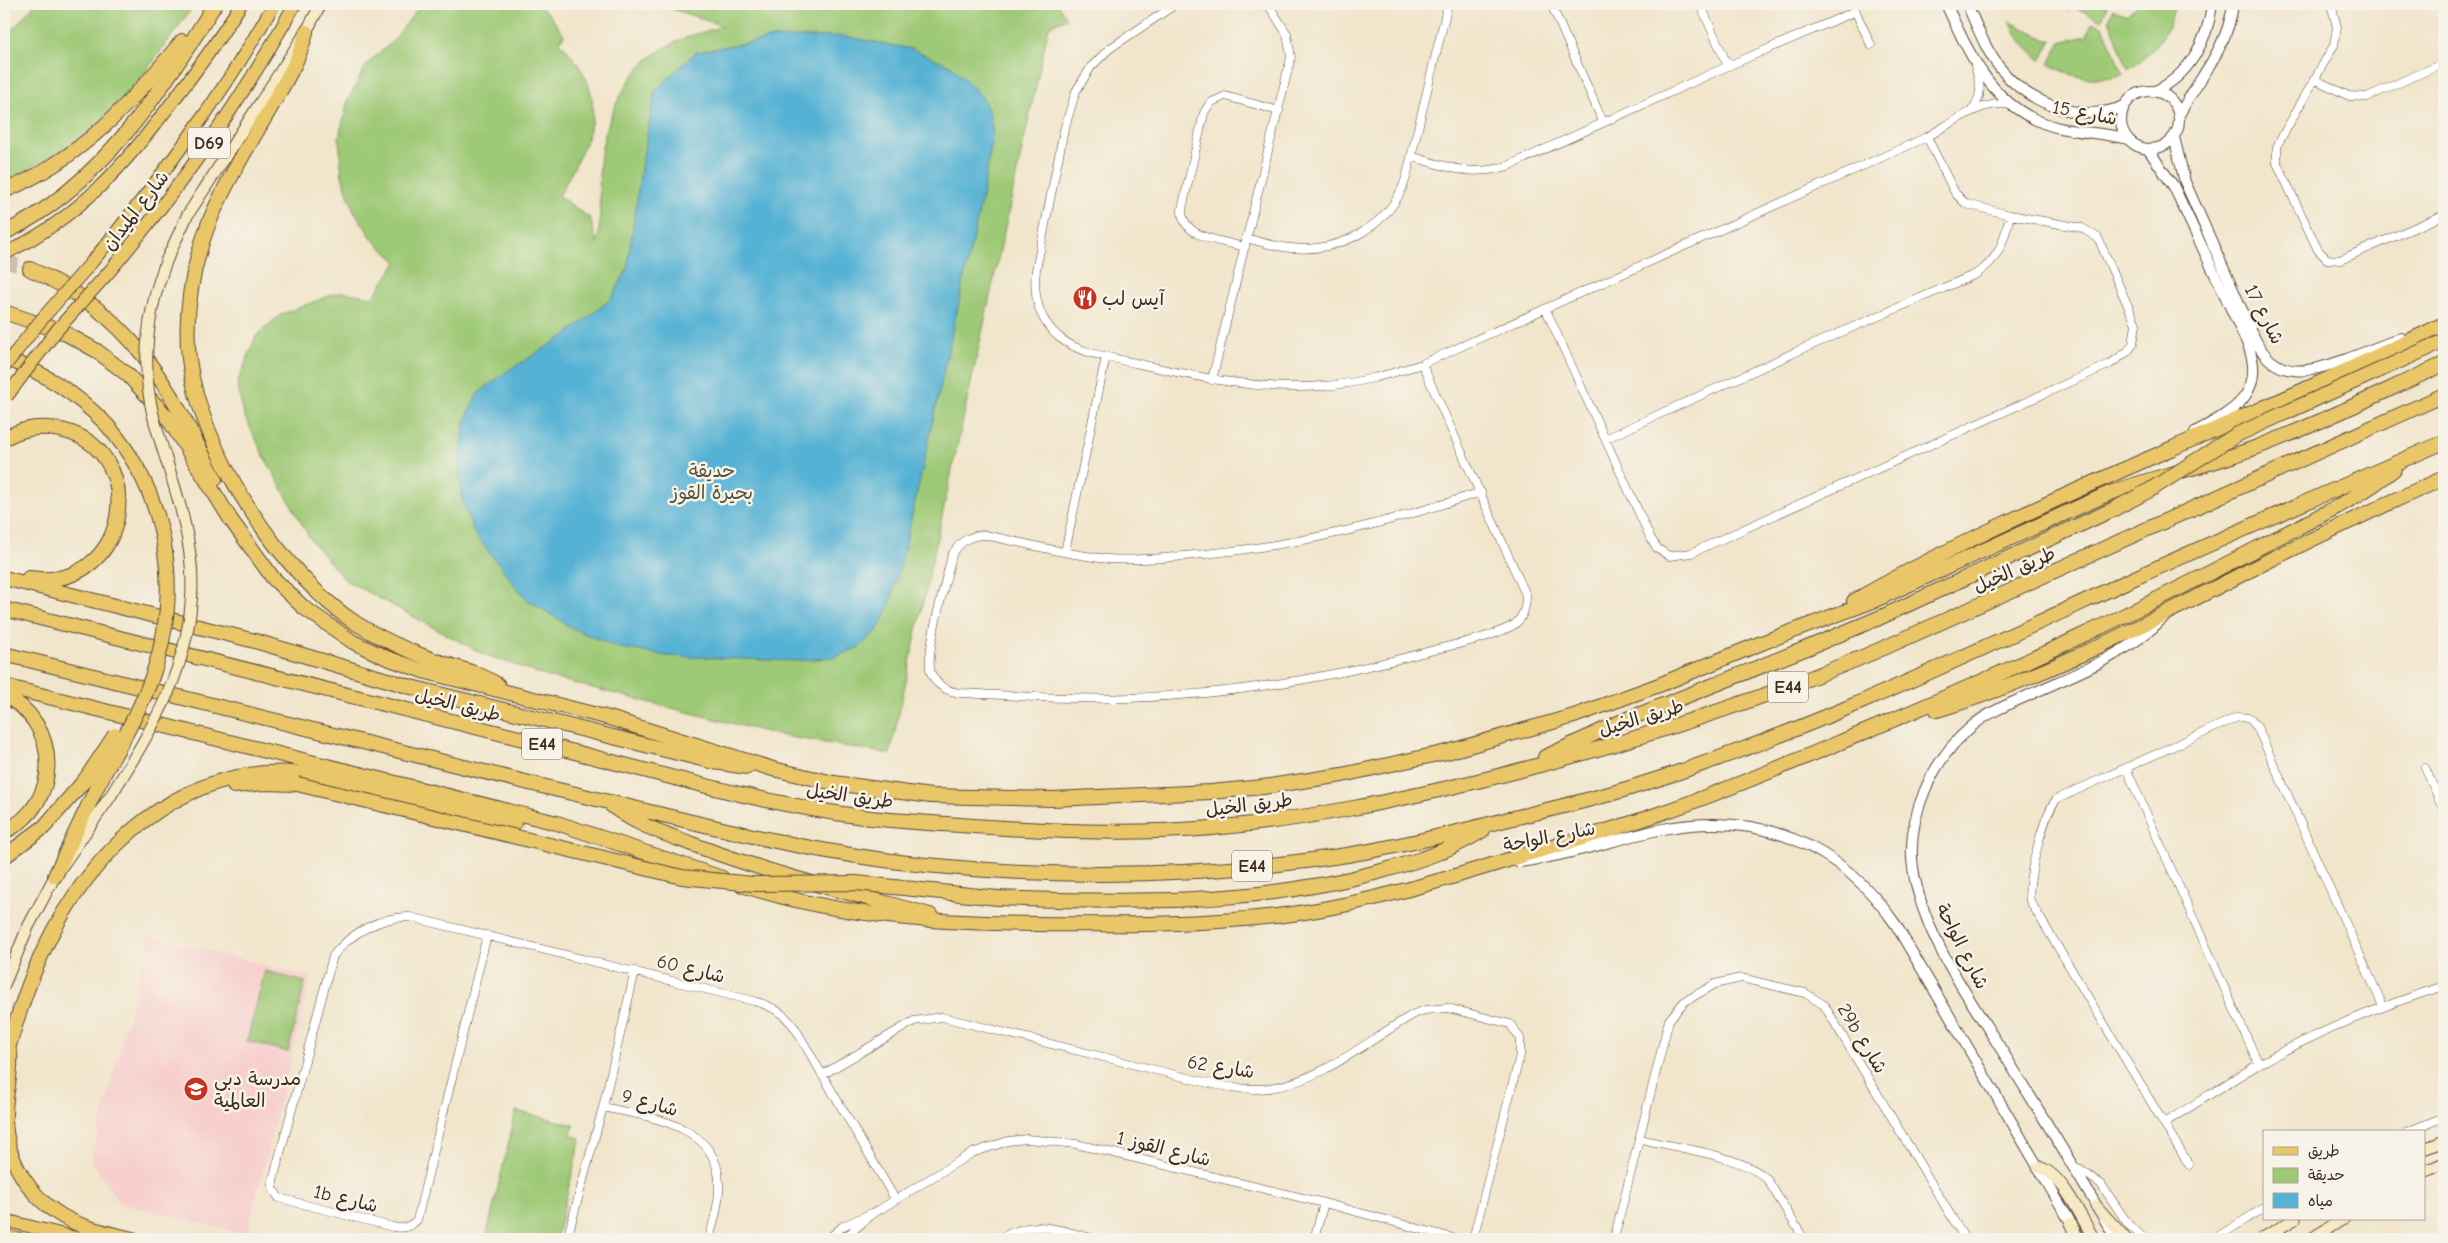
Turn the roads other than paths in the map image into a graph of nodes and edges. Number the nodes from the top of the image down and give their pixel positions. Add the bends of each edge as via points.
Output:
1 (214, 4) edge
2 (241, 4) edge
3 (274, 4) edge
4 (295, 4) edge
5 (321, 4) edge
6 (1176, 4) edge
7 (1268, 4) edge
8 (1448, 4) edge
9 (1551, 4) edge
10 (1700, 4) edge
11 (1946, 4) edge
12 (1967, 4) edge
13 (2212, 4) edge
14 (2233, 4) edge
15 (2330, 4) edge
16 (1854, 8) edge
17 (306, 32) junction
18 (1872, 44) dead end
19 (2444, 63) edge
20 (1975, 65) junction
21 (1728, 66) junction
22 (2314, 79) junction
23 (2155, 91) junction
24 (2011, 104) junction
25 (2124, 106) junction
26 (1279, 111) junction
27 (2178, 115) junction
28 (1966, 116) junction
29 (1604, 122) junction
30 (1927, 136) junction
31 (2174, 137) junction
32 (2128, 139) junction
33 (2148, 149) junction
34 (1411, 156) junction
35 (4, 191) edge
36 (2010, 215) junction
37 (2444, 215) edge
38 (4, 233) edge
39 (1246, 238) junction
40 (1246, 247) junction
41 (4, 254) edge
42 (30, 269) tunnel mouth
43 (1546, 310) junction
44 (4, 312) edge
45 (2444, 323) edge
46 (2444, 341) edge
47 (1106, 356) junction
48 (4, 358) edge
49 (1422, 364) junction
50 (2444, 364) edge
51 (4, 367) edge
52 (1212, 380) junction
53 (2444, 395) edge
54 (6, 399) edge
55 (4, 439) edge
56 (1605, 439) junction
57 (2444, 442) edge
58 (2405, 459) junction
59 (2139, 462) junction
60 (2444, 478) edge
61 (1481, 492) junction
62 (247, 544) junction
63 (1065, 552) junction
64 (4, 574) edge
65 (4, 578) edge
66 (4, 609) edge
67 (2169, 612) junction
68 (1819, 622) junction
69 (4, 654) edge
70 (4, 686) edge
71 (506, 692) junction
72 (4, 694) edge
73 (1890, 721) junction
74 (773, 768) junction
75 (2126, 768) junction
76 (2425, 768) dead end
77 (1521, 770) junction
78 (90, 784) junction
79 (605, 801) junction
80 (2444, 810) edge
81 (143, 822) junction
82 (1495, 823) junction
83 (4, 832) edge
84 (616, 842) junction
85 (4, 857) edge
86 (1496, 864) junction
87 (54, 876) junction
88 (378, 923) joint
89 (957, 923) junction
90 (488, 934) junction
91 (635, 971) junction
92 (4, 986) edge
93 (2444, 986) edge
94 (2383, 1006) junction
95 (9, 1045) junction
96 (4, 1064) edge
97 (2259, 1064) junction
98 (822, 1075) junction
99 (603, 1107) junction
100 (2444, 1117) edge
101 (2164, 1123) junction
102 (2412, 1130) edge
103 (1641, 1139) junction
104 (2444, 1141) edge
105 (2426, 1148) edge
106 (2444, 1163) edge
107 (2072, 1164) junction
108 (2189, 1166) dead end
109 (2038, 1167) junction
110 (2426, 1171) edge
111 (895, 1199) junction
112 (1324, 1204) junction
113 (2096, 1206) junction
114 (2263, 1209) edge
115 (874, 1213) junction
116 (4, 1220) edge
117 (2293, 1220) edge
118 (2341, 1220) edge
119 (2071, 1222) joint
120 (4, 1236) edge
121 (19, 1239) edge
122 (80, 1239) edge
123 (133, 1239) edge
124 (567, 1239) edge
125 (710, 1239) edge
126 (828, 1239) edge
127 (843, 1239) edge
128 (999, 1239) edge
129 (1096, 1239) edge
130 (1314, 1239) edge
131 (1457, 1239) edge
132 (1473, 1239) edge
133 (1614, 1239) edge
134 (1804, 1239) edge
135 (1965, 1239) edge
136 (2079, 1239) edge
137 (2094, 1239) edge
138 (2116, 1239) edge
139 (2126, 1239) edge
140 (2145, 1239) edge
141 (2214, 1239) edge
142 (2261, 1239) edge
143 (2311, 1239) edge

1 - 35 highway via 109,124 61,161
1 - 38 highway via 143,110 105,155 78,183 47,207
2 - 41 main road via 150,133 106,182 57,224
3 - 51 main road, شارع الميدان / D69, bridge via 190,137 144,199
4 - 54 main road, شارع الميدان / D69, bridge via 254,75 163,206 46,343
5 - 17 main road
6 - 47 street via 1100,57 1076,91 1064,130 1036,270 1036,300 1050,327 1073,346
7 - 26 street via 1287,34 1290,45 1290,69
8 - 34 street
9 - 29 street
10 - 21 street
11 - 20 street, شارع 15
12 - 25 street, شارع 15 via 1994,60 2024,90 2067,110 2104,113
13 - 23 street via 2204,37 2193,58 2172,82
14 - 27 street via 2228,29 2218,52
15 - 22 street via 2336,18 2337,36
16 - 18 street
16 - 21 street
17 - 71 highway via 296,63 224,190 202,242 188,313 189,354 197,396 212,437 250,507 279,551 307,583 340,612 374,634 420,655 478,674
17 - 87 main road, bridge via 187,216 167,259 150,313 147,368 154,419 186,525 191,565 191,605 185,646 170,691 155,722 110,797
19 - 22 street via 2367,97 2349,96
20 - 24 street, شارع 15 via 1990,85
20 - 28 street via 1980,96
21 - 29 street
22 - 37 street via 2280,140 2276,155 2280,171 2322,255 2327,259 2340,260
23 - 25 street via 2137,94
23 - 27 street via 2173,102
24 - 28 street via 1992,104
24 - 32 street, شارع 15 via 2053,126
25 - 32 street via 2121,119
26 - 39 street
26 - 40 street via 1226,96 1210,103 1204,113 1182,220 1197,234
27 - 31 street
28 - 30 street
29 - 34 street via 1494,170 1458,170
30 - 36 street via 1960,199 1973,207
30 - 43 street
31 - 33 street via 2163,146
31 - 45 street, 17 شارع via 2185,182 2258,347 2273,363 2286,370 2308,371
32 - 33 street
33 - 59 street, 17 شارع via 2168,177 2191,223 2248,345 2253,372 2248,391 2231,412
34 - 39 street via 1401,193 1391,209 1362,233 1343,242 1306,248 1278,246
36 - 56 street via 2002,248 1990,264 1976,274
36 - 56 street via 2082,228 2098,238 2136,324 2133,344 2120,359 1679,556 1669,556 1653,543
39 - 40 street
40 - 52 street
42 - 62 highway via 62,285 103,313 152,364 179,408
43 - 49 street
43 - 56 street
44 - 62 highway via 63,332 97,351 128,375 168,418
45 - 59 highway via 2253,413
46 - 77 highway, bridge via 2236,435 2114,509 1878,618 1593,734
47 - 52 street
47 - 63 street
48 - 78 highway, bridge via 38,372 68,390 107,425 130,453 148,485 160,519 167,555 168,590 157,660 138,710
49 - 52 street via 1367,379 1324,386 1270,387
49 - 61 street
50 - 68 highway via 2249,450 2110,493
53 - 77 highway, طريق الخيل / E44 via 1835,669 1705,717
55 - 64 highway via 17,432 37,428 58,429 77,436 108,464 116,483 119,503 117,524 108,543 96,559 81,570 54,579
57 - 58 highway, E44
58 - 73 highway via 2358,495 2197,580 2045,654
58 - 82 highway, E44 via 2259,522 1982,650 1798,729 1623,790
59 - 68 highway via 1941,555
60 - 67 highway
61 - 63 street via 1387,522 1283,545 1145,560
61 - 63 street via 1526,595 1523,614 1518,622 1502,630 1360,669 1291,682 1195,694 1061,698 952,692 936,682 931,673 930,654 952,555 962,541 986,535
62 - 71 highway via 288,593 353,642 405,665
65 - 74 highway via 246,639 428,691 714,762
66 - 77 highway, طريق الخيل / E44 via 767,800 894,820 1088,832 1211,828 1333,812
67 - 73 highway via 2012,684 1940,709
67 - 107 street, شارع الواحة via 2123,649 1992,712 1971,727 1947,752 1933,774 1915,824 1913,867 1922,904 1936,940
68 - 74 highway via 1625,698 1527,730 1414,760 1293,783 1159,796 1012,799 931,796 866,788
69 - 79 highway, E44
70 - 84 highway via 557,823
71 - 74 highway via 657,732
72 - 83 highway via 22,706 36,722 48,761 38,800 25,817
73 - 86 highway via 1706,797
75 - 94 street via 2238,717 2244,716 2254,722
75 - 97 street
75 - 101 street via 2062,796 2052,804 2028,894
76 - 80 street
78 - 85 highway via 44,827
78 - 87 highway
79 - 82 highway, E44 via 760,839 845,855 966,868 1080,873 1190,871 1298,862 1397,846
79 - 89 highway via 643,825 744,863
81 - 82 highway, bridge via 223,788 264,783 297,784 682,877 754,884 856,884 998,898 1156,900 1242,896 1358,878 1453,848
81 - 84 highway via 179,797 205,785 253,774 289,772 327,777 484,816
81 - 95 highway via 101,860 73,896 37,964
84 - 89 highway via 756,890 809,904 863,914
86 - 89 highway via 1371,899 1266,917 1124,925
86 - 109 street, شارع الواحة via 1549,857 1662,830 1707,824 1752,826 1784,834 1813,848 1854,875 1884,908
87 - 92 main road via 28,927
88 - 90 street, شارع 60 via 410,917
88 - 90 street, 1b شارع via 352,937 333,956 272,1184 276,1194 284,1200 402,1228 417,1220 420,1212
90 - 91 street, شارع 60
91 - 98 street, شارع 60 via 774,1008 789,1020
91 - 99 street, شارع 9
93 - 94 street
94 - 97 street
95 - 96 highway
95 - 123 highway via 11,1070 5,1130 21,1175 39,1199 62,1216
97 - 101 street
98 - 111 street, شارع 60
98 - 132 street, شارع 62 via 914,1021 942,1017 1204,1082 1239,1088 1268,1088 1310,1077 1414,1014 1448,1008 1510,1024 1520,1038 1520,1055
99 - 124 street, شارع 9
99 - 125 street, شارع 9 via 675,1124 700,1139 709,1150 719,1180
100 - 102 street
101 - 108 street
103 - 133 street, 29b شارع
103 - 134 street via 1738,1162 1759,1172
103 - 135 street, 29b شارع via 1664,1031 1684,1002 1715,984 1741,978 1805,993 1824,1005
104 - 105 main road
106 - 110 main road
107 - 113 street, شارع الواحة
107 - 140 street via 2101,1184 2128,1224
109 - 119 street, شارع الواحة
109 - 137 main road via 2049,1171 2059,1181
111 - 112 street, شارع القوز 1 via 972,1153 1027,1139 1076,1144
111 - 115 street, شارع القوز 1
112 - 130 street
112 - 131 street, شارع القوز 1
113 - 138 street, شارع الواحة
113 - 139 main road
114 - 141 street
115 - 126 street, شارع القوز 1 via 843,1226
115 - 127 street, شارع القوز 1
116 - 122 main road
117 - 142 main road
118 - 143 main road
119 - 136 main road
120 - 121 main road
128 - 129 street via 1032,1226

